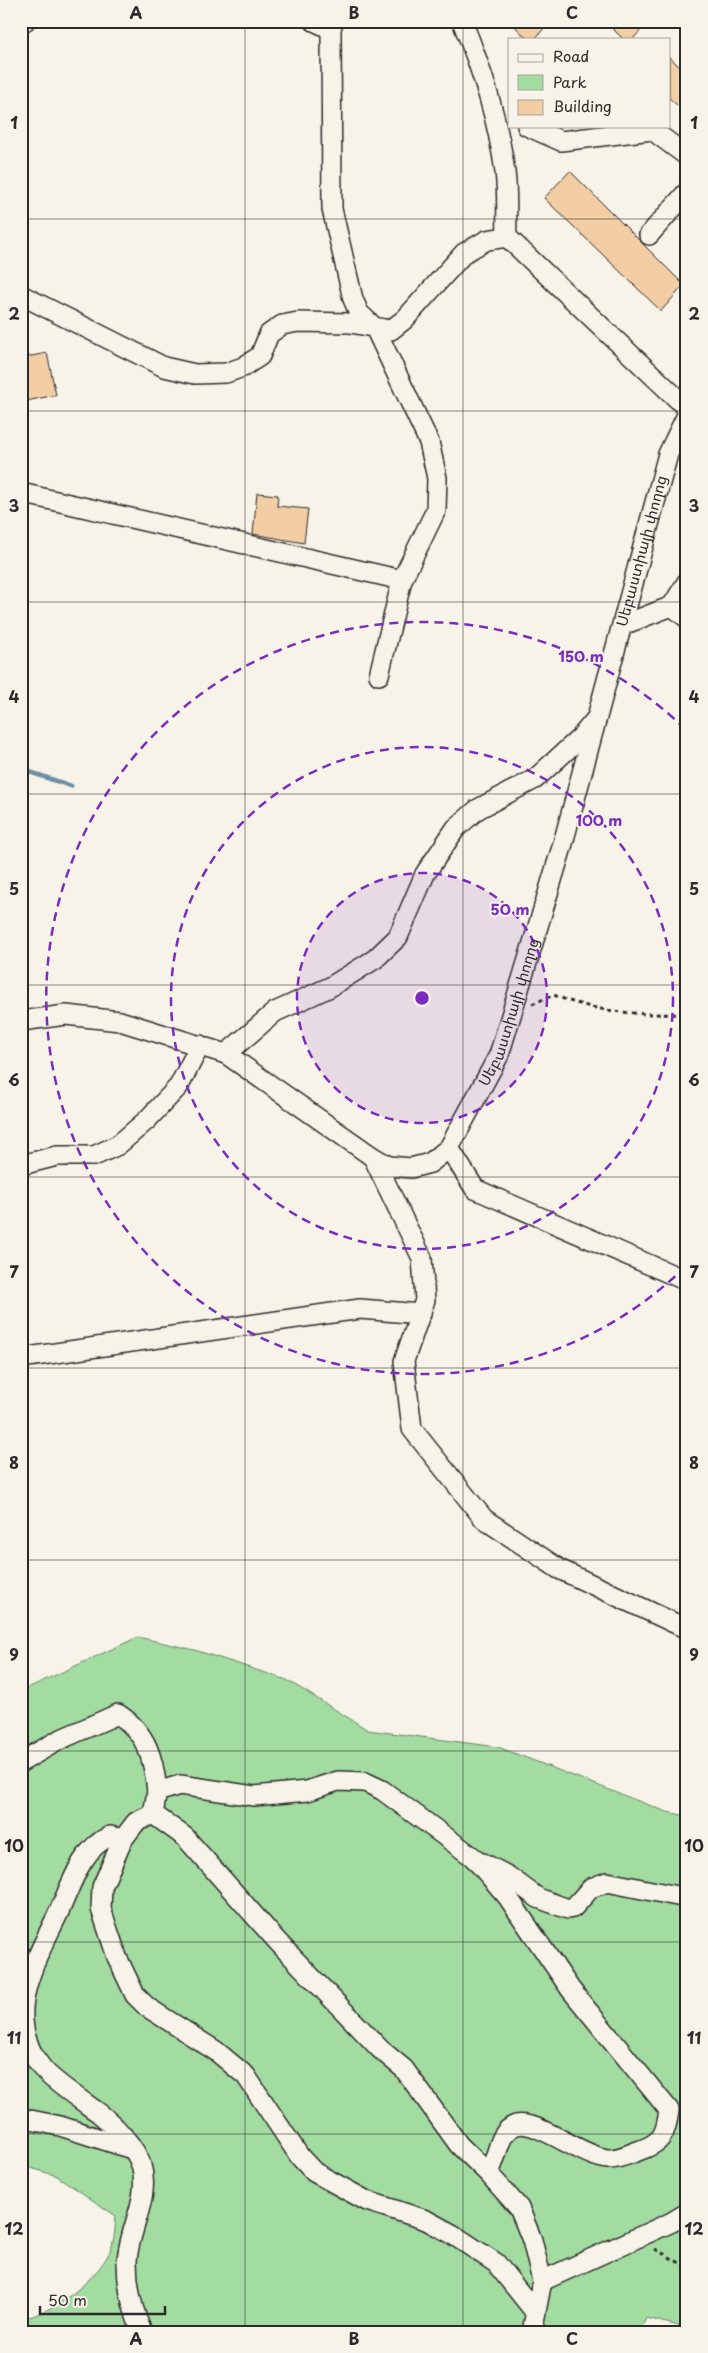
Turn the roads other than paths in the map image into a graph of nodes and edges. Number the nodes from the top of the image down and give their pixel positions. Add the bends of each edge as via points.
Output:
1 (25, 21) edge
2 (314, 21) edge
3 (462, 21) edge
4 (21, 24) edge
5 (332, 25) edge
6 (492, 111) junction
7 (508, 119) edge
8 (530, 128) edge
9 (687, 156) edge
10 (687, 192) edge
11 (649, 235) dead end
12 (507, 237) junction
13 (21, 295) edge
14 (375, 328) junction
15 (687, 408) edge
16 (687, 415) edge
17 (21, 493) edge
18 (402, 580) junction
19 (687, 582) edge
20 (672, 606) junction
21 (687, 618) edge
22 (623, 625) junction
23 (380, 675) dead end
24 (599, 715) junction
25 (21, 1021) edge
26 (200, 1045) junction
27 (226, 1054) junction
28 (449, 1148) junction
29 (373, 1157) junction
30 (21, 1165) edge
31 (687, 1281) edge
32 (420, 1314) junction
33 (21, 1358) edge
34 (687, 1629) edge
35 (21, 1762) edge
36 (157, 1792) junction
37 (153, 1814) junction
38 (123, 1838) junction
39 (474, 1857) junction
40 (687, 1898) edge
41 (21, 2118) edge
42 (132, 2149) junction
43 (488, 2173) junction
44 (687, 2213) edge
45 (542, 2281) junction
46 (535, 2312) junction
47 (142, 2332) edge
48 (532, 2332) edge

1 - 4 street
2 - 5 street
3 - 6 street
5 - 14 street via 332,210 353,299 359,313
6 - 7 street
6 - 12 street via 505,173
8 - 9 street via 561,142 652,130
10 - 11 street
12 - 14 street via 474,246 405,319 391,330
12 - 15 street
13 - 14 street via 164,367 195,374 226,373 243,367 260,356 269,334 282,325 298,322 350,323
14 - 18 street via 429,442 438,478 436,510
16 - 22 street, Սեբաստիայի փողոց via 668,454
17 - 18 street
18 - 23 street
19 - 20 street
20 - 21 street
20 - 22 street
22 - 24 street, Սեբաստիայի փողոց
24 - 27 street via 580,738 534,779 478,809 456,828 425,874 398,938 375,959 330,987 276,1012
24 - 28 street, Սեբաստիայի փողոց via 499,1055
25 - 26 street, Սեբաստիայի փողոց via 66,1015 120,1021
26 - 27 street, Սեբաստիայի փողոց
26 - 30 street via 180,1086 118,1145 94,1156 57,1156
27 - 29 street, Սեբաստիայի փողոց
28 - 29 street, Սեբաստիայի փողոց via 430,1163 411,1168 389,1166
28 - 31 street via 475,1190
29 - 32 street via 422,1258 425,1300
32 - 33 street via 360,1309
32 - 34 street via 404,1361 412,1429 484,1519 559,1569
35 - 36 street via 59,1740 118,1714 130,1721 144,1740 155,1765
36 - 37 street
36 - 39 street via 180,1785 254,1796 307,1791 338,1781 364,1782 382,1790
37 - 38 street via 136,1822
37 - 43 street via 185,1837 277,1941 380,2050 404,2069 459,2144
38 - 42 street via 110,1836 91,1848 33,1965 21,2017 27,2040 42,2068 110,2122
38 - 46 street via 102,1887 101,1910 117,1957 135,1995 147,2007 216,2051 246,2076 300,2157 314,2172 367,2200 426,2220 452,2234 496,2263
39 - 40 street via 538,1898 568,1909 573,1908 591,1888 607,1882
39 - 43 street via 507,1896 571,1990 669,2110 667,2131 653,2146 611,2160 596,2158 528,2124 515,2126 500,2140
41 - 42 street via 60,2126
42 - 47 street via 141,2166 143,2192 127,2261 131,2307
43 - 45 street via 519,2208 532,2240
44 - 45 street
45 - 46 street
46 - 48 street

